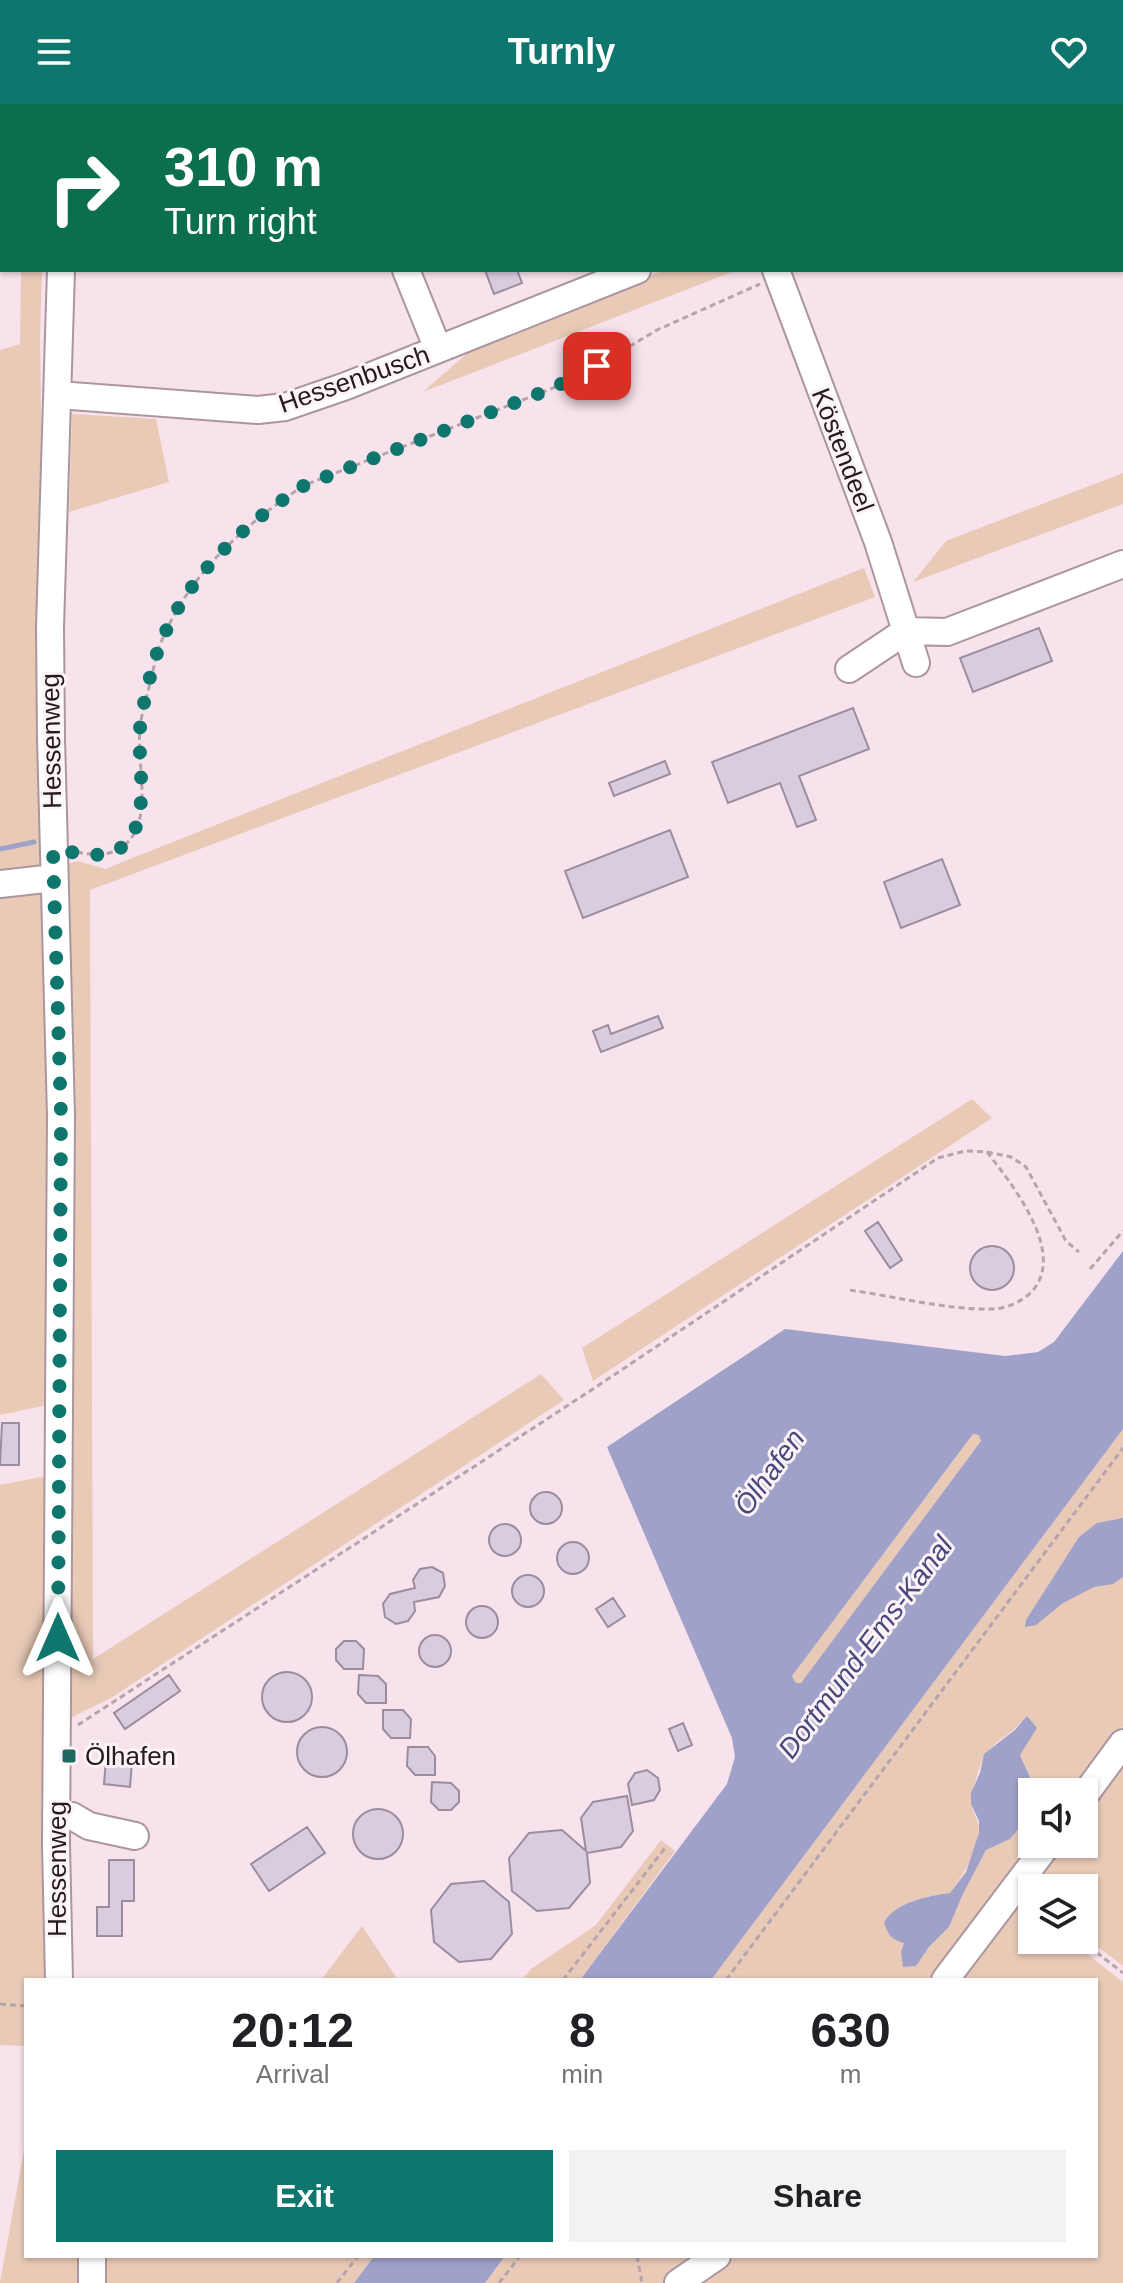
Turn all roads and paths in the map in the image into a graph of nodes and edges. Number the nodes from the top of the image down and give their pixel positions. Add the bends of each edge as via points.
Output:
1 (61, 272) edge
2 (407, 272) edge
3 (632, 272) edge
4 (777, 273) edge
5 (438, 349) junction
6 (58, 395) junction
7 (1123, 564) edge
8 (906, 631) junction
9 (916, 663) dead end
10 (849, 669) dead end
11 (53, 851) junction
12 (54, 878) junction
13 (0, 884) edge
14 (987, 1152) junction
15 (1123, 1231) edge
16 (1079, 1252) dead end
17 (1090, 1269) dead end
18 (849, 1290) dead end
19 (1123, 1448) edge
20 (57, 1733) junction
21 (1123, 1743) edge
22 (1097, 1778) edge
23 (73, 1814) junction
24 (135, 1836) dead end
25 (665, 1848) dead end
26 (1037, 1858) edge
27 (1098, 1953) edge
28 (1123, 1973) edge
29 (59, 1978) edge
30 (565, 1978) edge
31 (727, 1978) edge
32 (947, 1978) edge
33 (0, 2004) edge
34 (24, 2006) edge
35 (92, 2258) edge
36 (356, 2258) edge
37 (518, 2258) edge
38 (637, 2258) edge
39 (714, 2258) edge
40 (92, 2283) edge
41 (337, 2283) edge
42 (499, 2283) edge
43 (642, 2283) edge
44 (678, 2283) edge

1 - 6 street, Hessenweg
2 - 5 street
3 - 5 street, Hessenbusch
4 - 8 street, Köstendeel
4 - 11 path via 657,330 553,388 319,479 269,508 223,548 188,593 160,645 140,728 140,811 135,831 109,855
5 - 6 street, Hessenbusch via 297,402 258,410
6 - 11 street, Hessenweg via 50,627
7 - 8 street via 947,632
8 - 9 street, Köstendeel
8 - 10 street
11 - 12 street, Hessenweg
12 - 13 street
12 - 20 street, Hessenweg via 61,1116
14 - 16 path via 1026,1167 1066,1241
14 - 18 path via 1042,1244 1043,1273 1029,1295 993,1309
14 - 20 path via 938,1158 118,1700
15 - 17 path
19 - 31 path
20 - 23 street, Hessenweg
21 - 22 street
23 - 24 street via 89,1826
23 - 29 street, Hessenweg
25 - 30 path
26 - 32 street
27 - 28 path
33 - 34 path
35 - 40 street
36 - 41 path
37 - 42 path
38 - 43 path
39 - 44 street

